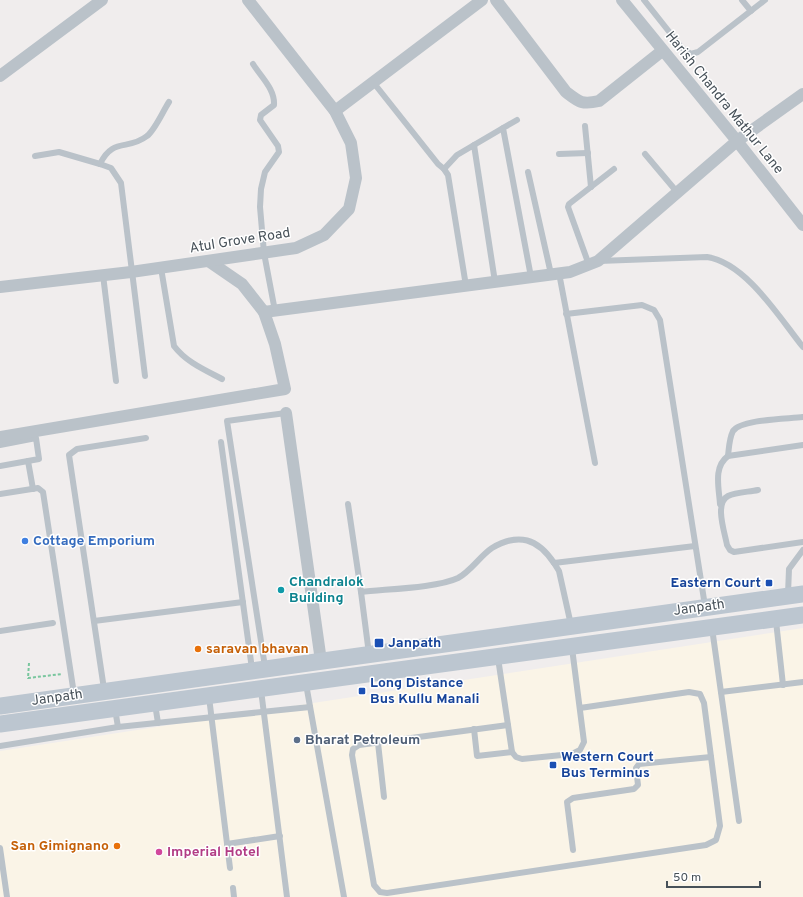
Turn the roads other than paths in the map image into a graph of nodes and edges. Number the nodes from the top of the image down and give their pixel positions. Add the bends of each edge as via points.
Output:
1 (102, 0) edge
2 (248, 0) edge
3 (482, 0) edge
4 (496, 0) edge
5 (622, 0) edge
6 (644, 0) edge
7 (742, 0) edge
8 (765, 0) edge
9 (751, 11) junction
10 (662, 51) junction
11 (253, 64) dead end
12 (0, 76) edge
13 (373, 82) junction
14 (803, 94) edge
15 (169, 102) dead end
16 (335, 111) junction
17 (517, 120) dead end
18 (585, 126) dead end
19 (503, 128) junction
20 (737, 141) junction
21 (474, 145) junction
22 (588, 153) junction
23 (559, 154) dead end
24 (645, 154) dead end
25 (35, 156) dead end
26 (100, 164) junction
27 (444, 169) junction
28 (614, 169) dead end
29 (528, 172) dead end
30 (591, 187) junction
31 (677, 192) junction
32 (803, 225) edge
33 (264, 253) junction
34 (210, 262) junction
35 (593, 263) junction
36 (161, 268) junction
37 (131, 272) junction
38 (103, 274) junction
39 (555, 274) junction
40 (531, 277) junction
41 (495, 282) junction
42 (466, 286) junction
43 (0, 287) edge
44 (270, 312) junction
45 (566, 314) junction
46 (803, 347) edge
47 (145, 376) dead end
48 (222, 379) dead end
49 (116, 381) dead end
50 (286, 413) joint
51 (803, 417) edge
52 (0, 437) edge
53 (146, 438) dead end
54 (221, 442) dead end
55 (0, 445) edge
56 (803, 445) edge
57 (728, 456) junction
58 (28, 461) junction
59 (595, 464) dead end
60 (0, 466) edge
61 (33, 489) junction
62 (758, 490) dead end
63 (0, 494) edge
64 (348, 504) dead end
65 (720, 508) junction
66 (803, 542) edge
67 (695, 546) junction
68 (803, 550) edge
69 (554, 563) junction
70 (361, 592) junction
71 (796, 595) edge
72 (243, 602) junction
73 (705, 607) junction
74 (803, 615) edge
75 (776, 619) junction
76 (94, 621) junction
77 (53, 623) dead end
78 (572, 626) junction
79 (712, 627) junction
80 (0, 631) edge
81 (572, 646) junction
82 (369, 654) junction
83 (497, 656) junction
84 (321, 661) junction
85 (259, 670) junction
86 (306, 682) junction
87 (803, 682) edge
88 (783, 685) junction
89 (261, 688) junction
90 (104, 691) junction
91 (721, 692) junction
92 (74, 695) junction
93 (209, 695) junction
94 (155, 703) junction
95 (0, 706) edge
96 (310, 707) junction
97 (115, 708) junction
98 (580, 708) junction
99 (264, 711) junction
100 (211, 717) junction
101 (158, 723) junction
102 (0, 724) edge
103 (508, 725) junction
104 (118, 727) junction
105 (474, 729) junction
106 (378, 742) junction
107 (0, 746) edge
108 (512, 752) junction
109 (711, 757) junction
110 (384, 797) dead end
111 (739, 821) dead end
112 (280, 836) junction
113 (227, 844) junction
114 (0, 848) edge
115 (573, 850) dead end
116 (230, 868) dead end
117 (233, 888) dead end
118 (7, 897) edge
119 (234, 897) edge
120 (288, 897) edge
121 (344, 897) edge

1 - 12 street
2 - 16 street, Atul Grove Road
3 - 13 street
4 - 10 street via 566,92 578,102 586,104 599,101
5 - 10 street, Harish Chandra Mathur Lane
6 - 9 lane via 682,48 690,54 698,52
7 - 9 lane
8 - 9 lane
10 - 20 street, Harish Chandra Mathur Lane
11 - 33 lane via 272,91 274,105 261,115 260,120 278,146 279,152 265,172 260,189
13 - 16 street
13 - 27 lane
14 - 20 street
15 - 26 lane via 148,136 134,143 115,146
16 - 33 street, Atul Grove Road via 351,143 356,178 349,209 324,235 296,248
17 - 19 lane
18 - 22 lane
19 - 21 lane
19 - 40 lane
20 - 31 street
20 - 32 street, Harish Chandra Mathur Lane
21 - 27 lane via 457,155
21 - 41 lane
22 - 23 lane
22 - 30 lane
24 - 31 lane
25 - 26 lane via 59,152
26 - 37 lane via 111,168 121,183
27 - 42 lane via 448,175
28 - 30 lane
29 - 39 lane
30 - 35 lane via 568,207
31 - 35 street
33 - 34 street, Atul Grove Road
33 - 44 lane
34 - 36 street, Atul Grove Road
34 - 44 street via 242,284
35 - 39 street via 570,272
35 - 46 lane via 707,257 731,265 749,280
36 - 37 street, Atul Grove Road
36 - 48 lane via 174,346 194,364
37 - 38 street, Atul Grove Road
37 - 47 lane
38 - 43 street, Atul Grove Road
38 - 49 lane
39 - 40 street
39 - 45 lane
40 - 41 street
41 - 42 street
42 - 44 street
44 - 52 street via 285,389
45 - 59 lane
45 - 67 lane via 642,305 654,310 660,320
50 - 84 street
50 - 85 lane via 227,420
51 - 57 lane via 743,424 734,430
53 - 76 lane via 77,449 70,455
54 - 72 lane
55 - 58 lane via 36,438 39,459
56 - 57 lane
57 - 65 lane via 722,460 718,470
58 - 60 lane
58 - 61 lane
61 - 63 lane
61 - 92 lane via 41,489 45,497
62 - 65 lane via 729,495 723,499
64 - 70 lane
65 - 66 lane via 727,545 734,552
67 - 69 lane
67 - 73 lane
68 - 71 lane via 789,569
69 - 70 lane via 545,549 529,540 508,541 492,548 458,578 439,584
69 - 78 lane via 559,571
70 - 82 lane
71 - 73 main road, Janpath
72 - 76 lane
72 - 85 lane
73 - 78 main road, Janpath
74 - 75 main road, Janpath
75 - 79 main road, Janpath
75 - 88 lane
76 - 90 lane
77 - 80 lane
78 - 82 main road, Janpath
79 - 81 main road, Janpath
79 - 91 lane
81 - 83 main road, Janpath
81 - 98 lane
82 - 84 main road, Janpath
83 - 86 main road, Janpath
83 - 103 lane
84 - 85 main road, Janpath
85 - 90 main road, Janpath
86 - 89 main road, Janpath
86 - 96 lane
87 - 88 lane
88 - 91 lane
89 - 93 main road, Janpath
89 - 99 lane
90 - 92 main road, Janpath
91 - 111 lane
92 - 95 main road, Janpath
93 - 94 main road, Janpath
93 - 100 lane
94 - 97 main road, Janpath
94 - 101 lane
96 - 99 lane
96 - 121 lane
97 - 102 main road, Janpath
97 - 104 lane
98 - 108 lane via 584,742 580,750 572,754 522,759
98 - 109 lane via 689,692 700,694 704,703
99 - 100 lane
99 - 112 lane
100 - 101 lane
100 - 113 lane
101 - 104 lane
103 - 105 lane
103 - 108 lane
104 - 107 lane
105 - 106 lane
105 - 108 lane via 477,756
106 - 109 lane via 359,745 353,749 352,755 374,885 380,892 388,893 706,845 716,840 720,826
106 - 110 lane
109 - 115 lane via 638,764 638,785 634,788 573,798 567,802
112 - 113 lane
112 - 120 lane
113 - 116 lane
114 - 118 lane
117 - 119 lane

